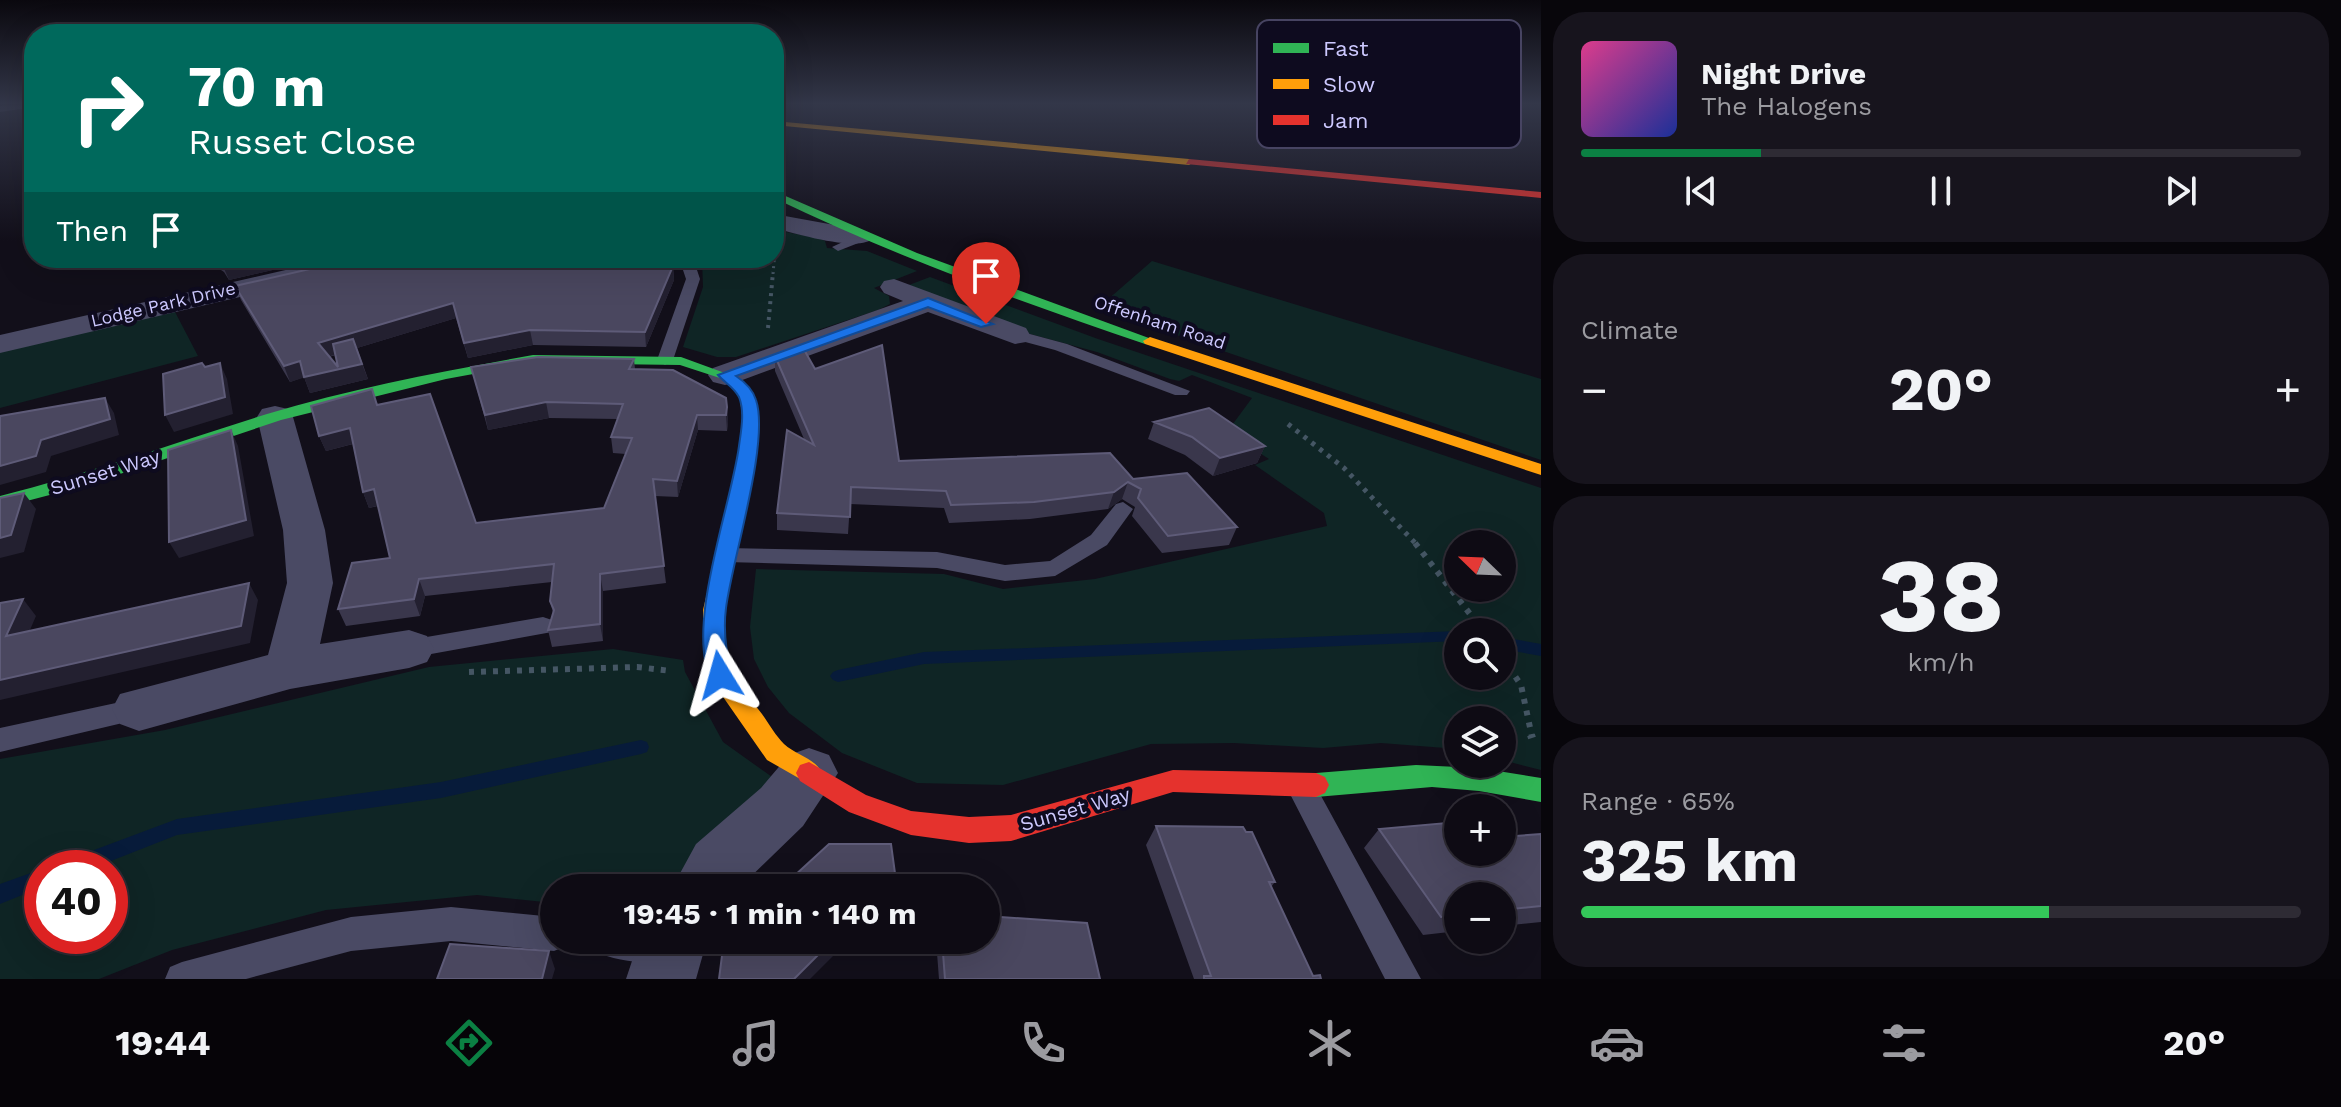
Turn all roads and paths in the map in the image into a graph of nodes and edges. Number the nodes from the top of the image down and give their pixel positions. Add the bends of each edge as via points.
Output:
1 (1058, 150) edge
2 (1541, 195) edge
3 (784, 199) edge
4 (784, 224) edge
5 (862, 237) junction
6 (838, 247) dead end
7 (330, 268) edge
8 (689, 268) edge
9 (772, 268) edge
10 (894, 287) dead end
11 (928, 302) junction
12 (1015, 335) joint
13 (0, 344) edge
14 (665, 360) junction
15 (765, 361) junction
16 (725, 375) junction
17 (1181, 391) dead end
18 (275, 417) junction
19 (1277, 418) dead end
20 (1541, 470) edge
21 (0, 502) edge
22 (1123, 509) dead end
23 (726, 555) junction
24 (1474, 618) edge
25 (543, 626) dead end
26 (409, 649) junction
27 (290, 669) junction
28 (720, 675) junction
29 (1516, 678) edge
30 (139, 709) joint
31 (0, 740) edge
32 (1535, 755) dead end
33 (809, 773) junction
34 (1300, 785) junction
35 (1541, 790) edge
36 (713, 874) edge
37 (540, 933) edge
38 (182, 979) edge
39 (1404, 979) edge

1 - 2 main road
3 - 5 main road, Offenham Road
4 - 5 street
5 - 6 lane
5 - 20 main road, Offenham Road via 997,290
7 - 13 street, Lodge Park Drive
8 - 14 lane via 693,279
9 - 15 path
10 - 11 street
11 - 12 street
11 - 15 street
12 - 17 lane
14 - 16 main road, Sunset Way
14 - 18 main road, Sunset Way via 533,359 397,385
15 - 16 street
16 - 23 main road, Sunset Way via 748,400 751,422
18 - 21 main road, Sunset Way
18 - 27 street via 304,530 310,583
19 - 24 path via 1362,485 1409,534
22 - 23 lane via 1099,540 1055,568 1005,573 937,560
23 - 28 main road, Sunset Way via 714,610
25 - 26 lane
26 - 27 street
26 - 28 path via 408,674 637,667
27 - 30 street
28 - 33 main road, Sunset Way via 776,752
29 - 32 path
30 - 31 lane
33 - 34 main road, Sunset Way via 858,804 911,823 969,830 1011,828 1173,781
33 - 36 street
34 - 35 main road, Sunset Way via 1345,786 1415,776 1485,779
34 - 39 lane
37 - 38 lane via 451,924 351,934

